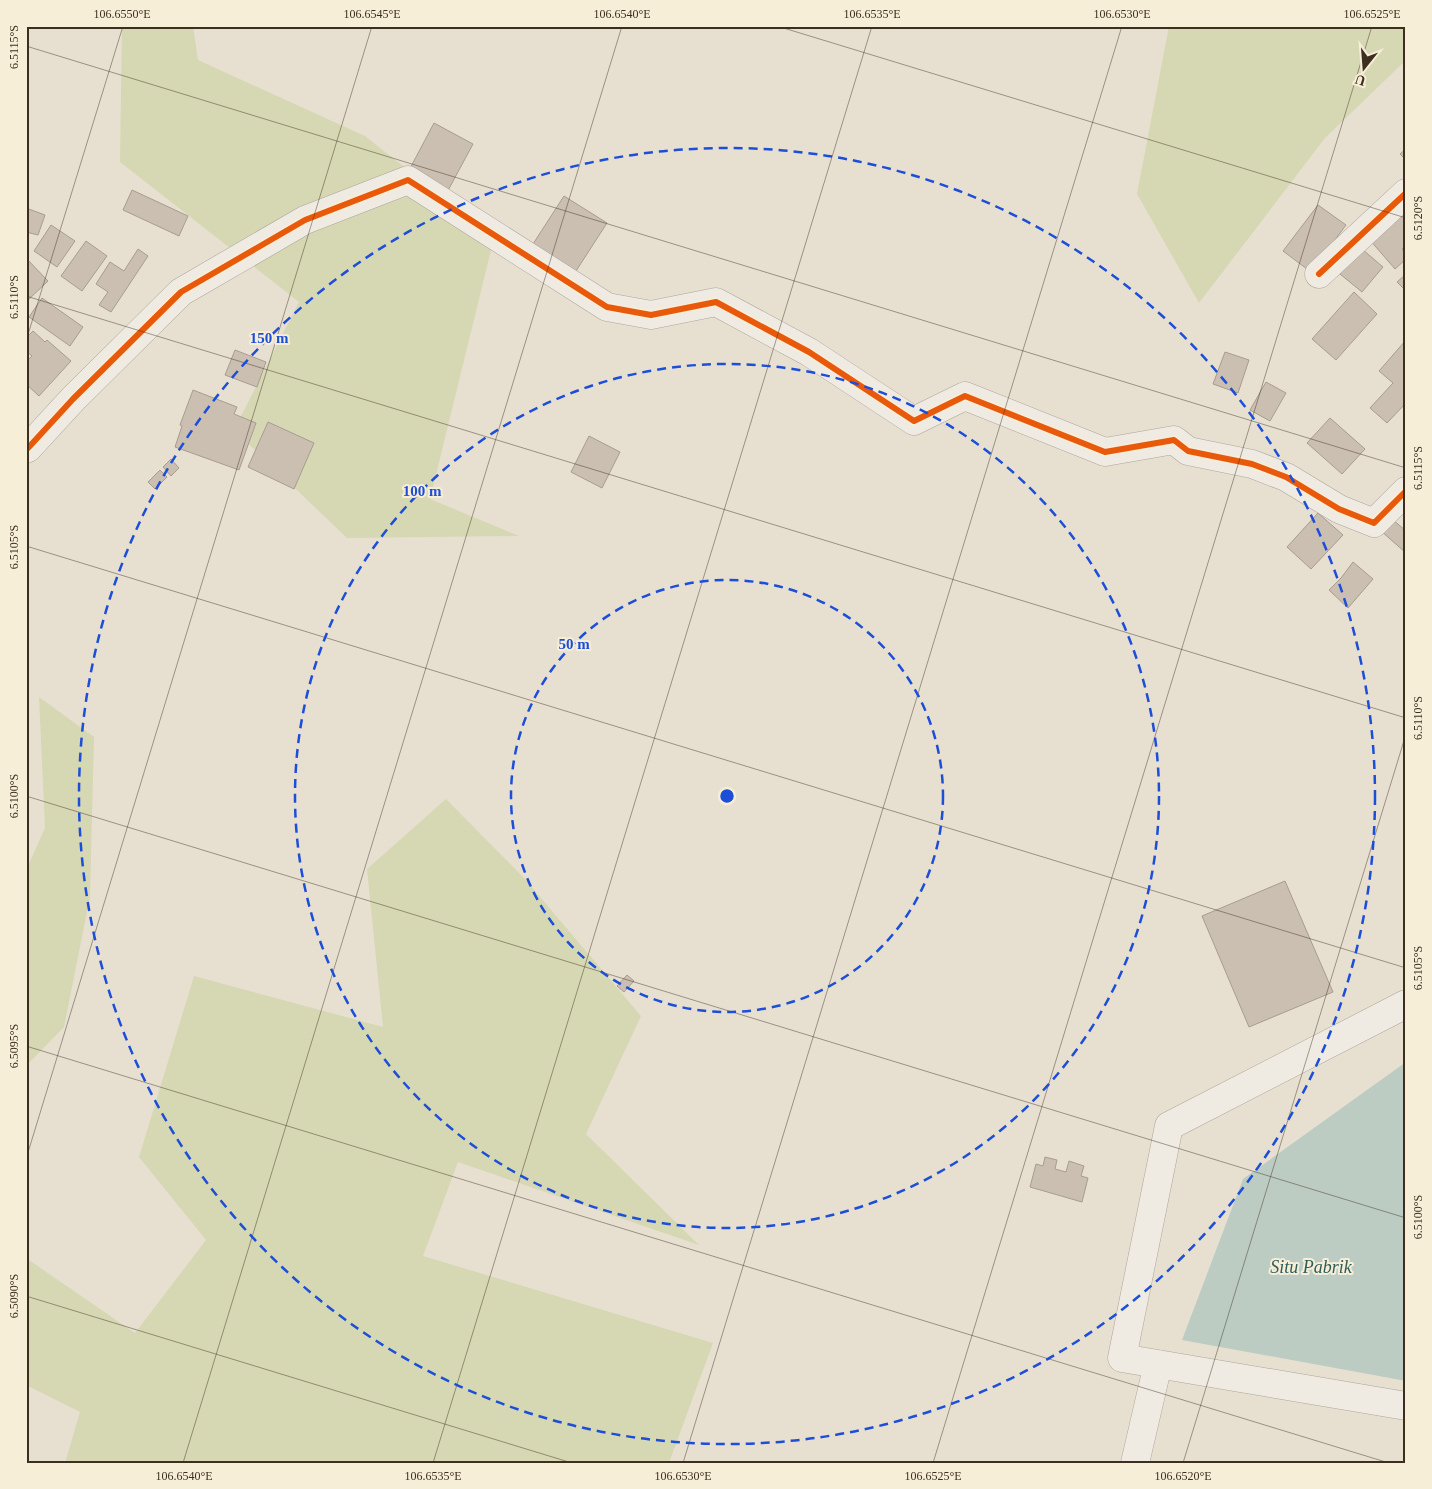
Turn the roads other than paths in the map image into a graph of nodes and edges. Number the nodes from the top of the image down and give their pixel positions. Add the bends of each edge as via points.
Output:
1 (1406, 193) edge
2 (1319, 274) dead end
3 (26, 449) edge
4 (1406, 491) edge
5 (1406, 1004) edge
6 (1158, 1364) junction
7 (1406, 1406) edge
8 (1135, 1463) edge

1 - 2 street
3 - 4 street via 181,292 305,220 408,180 607,307 651,314 716,302 809,352 914,421 965,396 1105,452 1174,440 1188,451 1252,464 1286,477 1340,509 1374,523
5 - 6 street via 1169,1126 1122,1358
6 - 7 street
6 - 8 street

